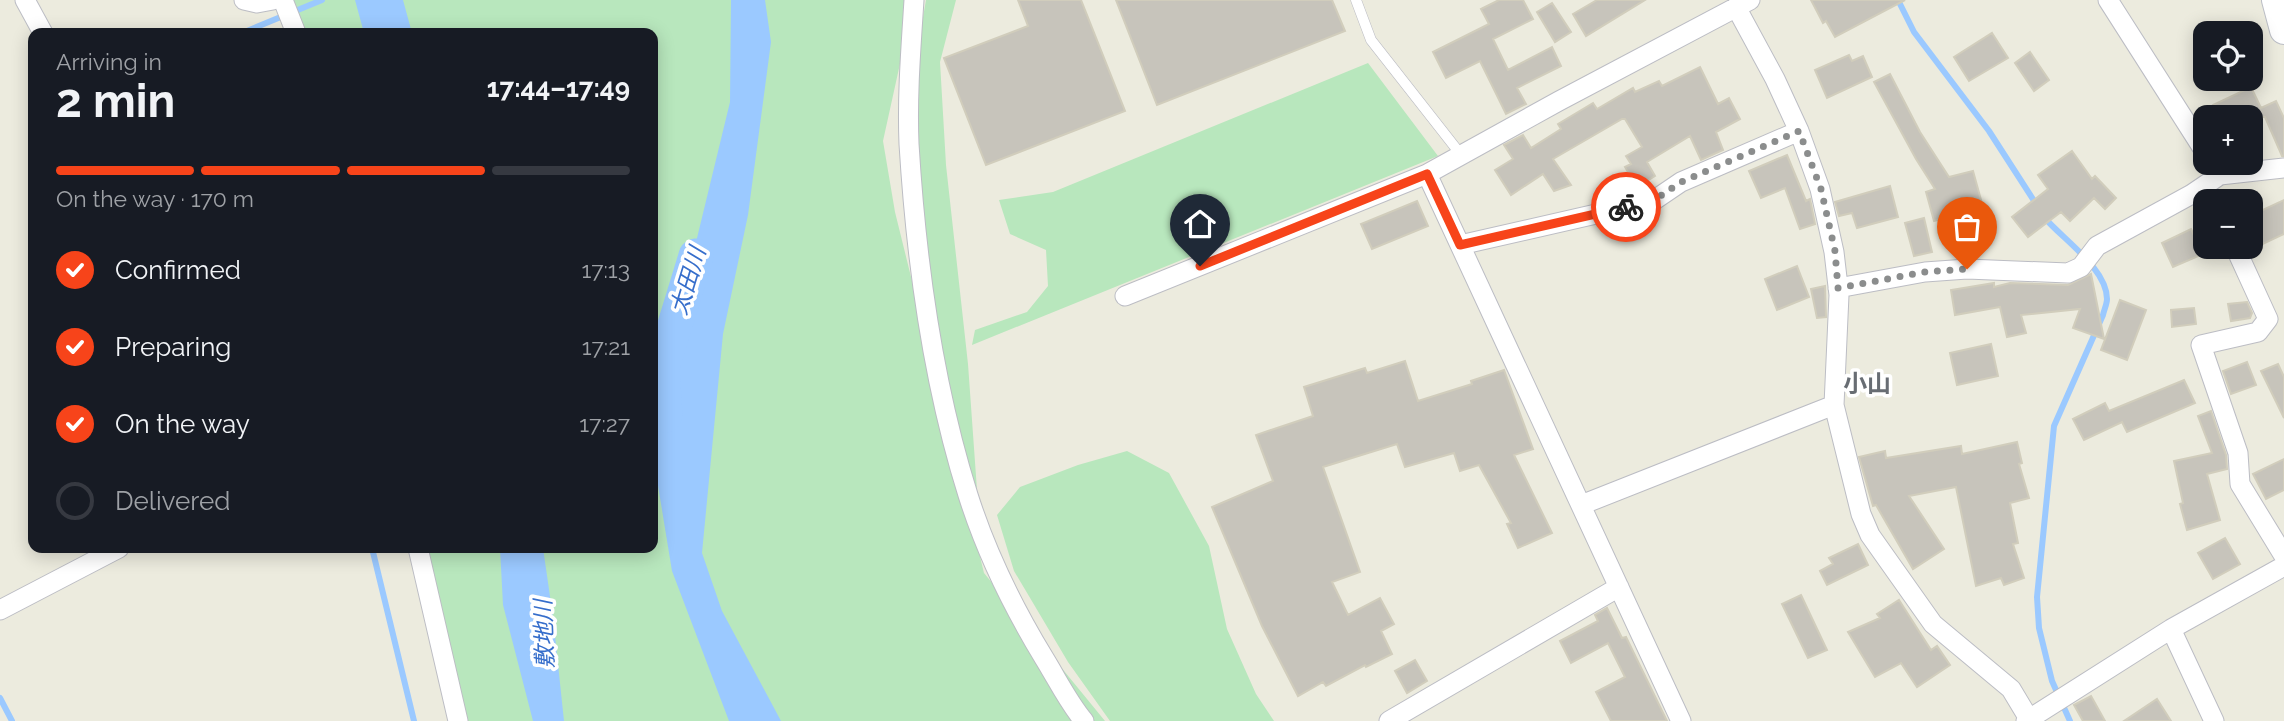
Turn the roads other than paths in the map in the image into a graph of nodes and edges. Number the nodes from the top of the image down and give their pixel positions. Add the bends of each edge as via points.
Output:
1 (25, 0) edge
2 (244, 0) edge
3 (273, 0) edge
4 (283, 0) edge
5 (914, 0) edge
6 (1356, 0) edge
7 (2108, 0) edge
8 (2276, 0) edge
9 (1743, 3) edge
10 (40, 28) edge
11 (294, 28) edge
12 (2284, 30) edge
13 (1799, 131) junction
14 (2193, 133) edge
15 (1462, 156) junction
16 (2284, 168) edge
17 (1427, 174) junction
18 (2213, 181) edge
19 (1460, 245) junction
20 (2242, 259) edge
21 (1838, 288) junction
22 (1125, 296) dead end
23 (2276, 316) edge
24 (1834, 405) junction
25 (1581, 505) junction
26 (109, 553) edge
27 (419, 553) edge
28 (2284, 556) edge
29 (2284, 566) edge
30 (1619, 587) junction
31 (0, 610) edge
32 (2171, 629) junction
33 (2027, 720) edge
34 (457, 721) edge
35 (1084, 721) edge
36 (1389, 721) edge
37 (1681, 721) edge
38 (2214, 721) edge

1 - 10 street
2 - 3 street
4 - 11 street
5 - 35 street via 909,142 932,341 948,419 967,494 989,552 1021,620
6 - 15 lane via 1371,40
7 - 14 street
8 - 12 street
9 - 13 street
9 - 15 street
13 - 19 street via 1681,182 1653,201
13 - 21 street via 1821,189
15 - 17 street
16 - 18 street
17 - 19 street
17 - 22 street
18 - 21 street via 2097,246 2081,267 2068,273 1967,269
19 - 25 street
20 - 23 street
21 - 24 street
23 - 28 street via 2258,332 2200,345 2238,453 2240,484
24 - 25 street
24 - 33 street via 1870,535 1933,624 2011,689
25 - 30 street
26 - 31 street
27 - 34 street
29 - 32 street
30 - 36 street
30 - 37 street
32 - 33 street
32 - 38 street

